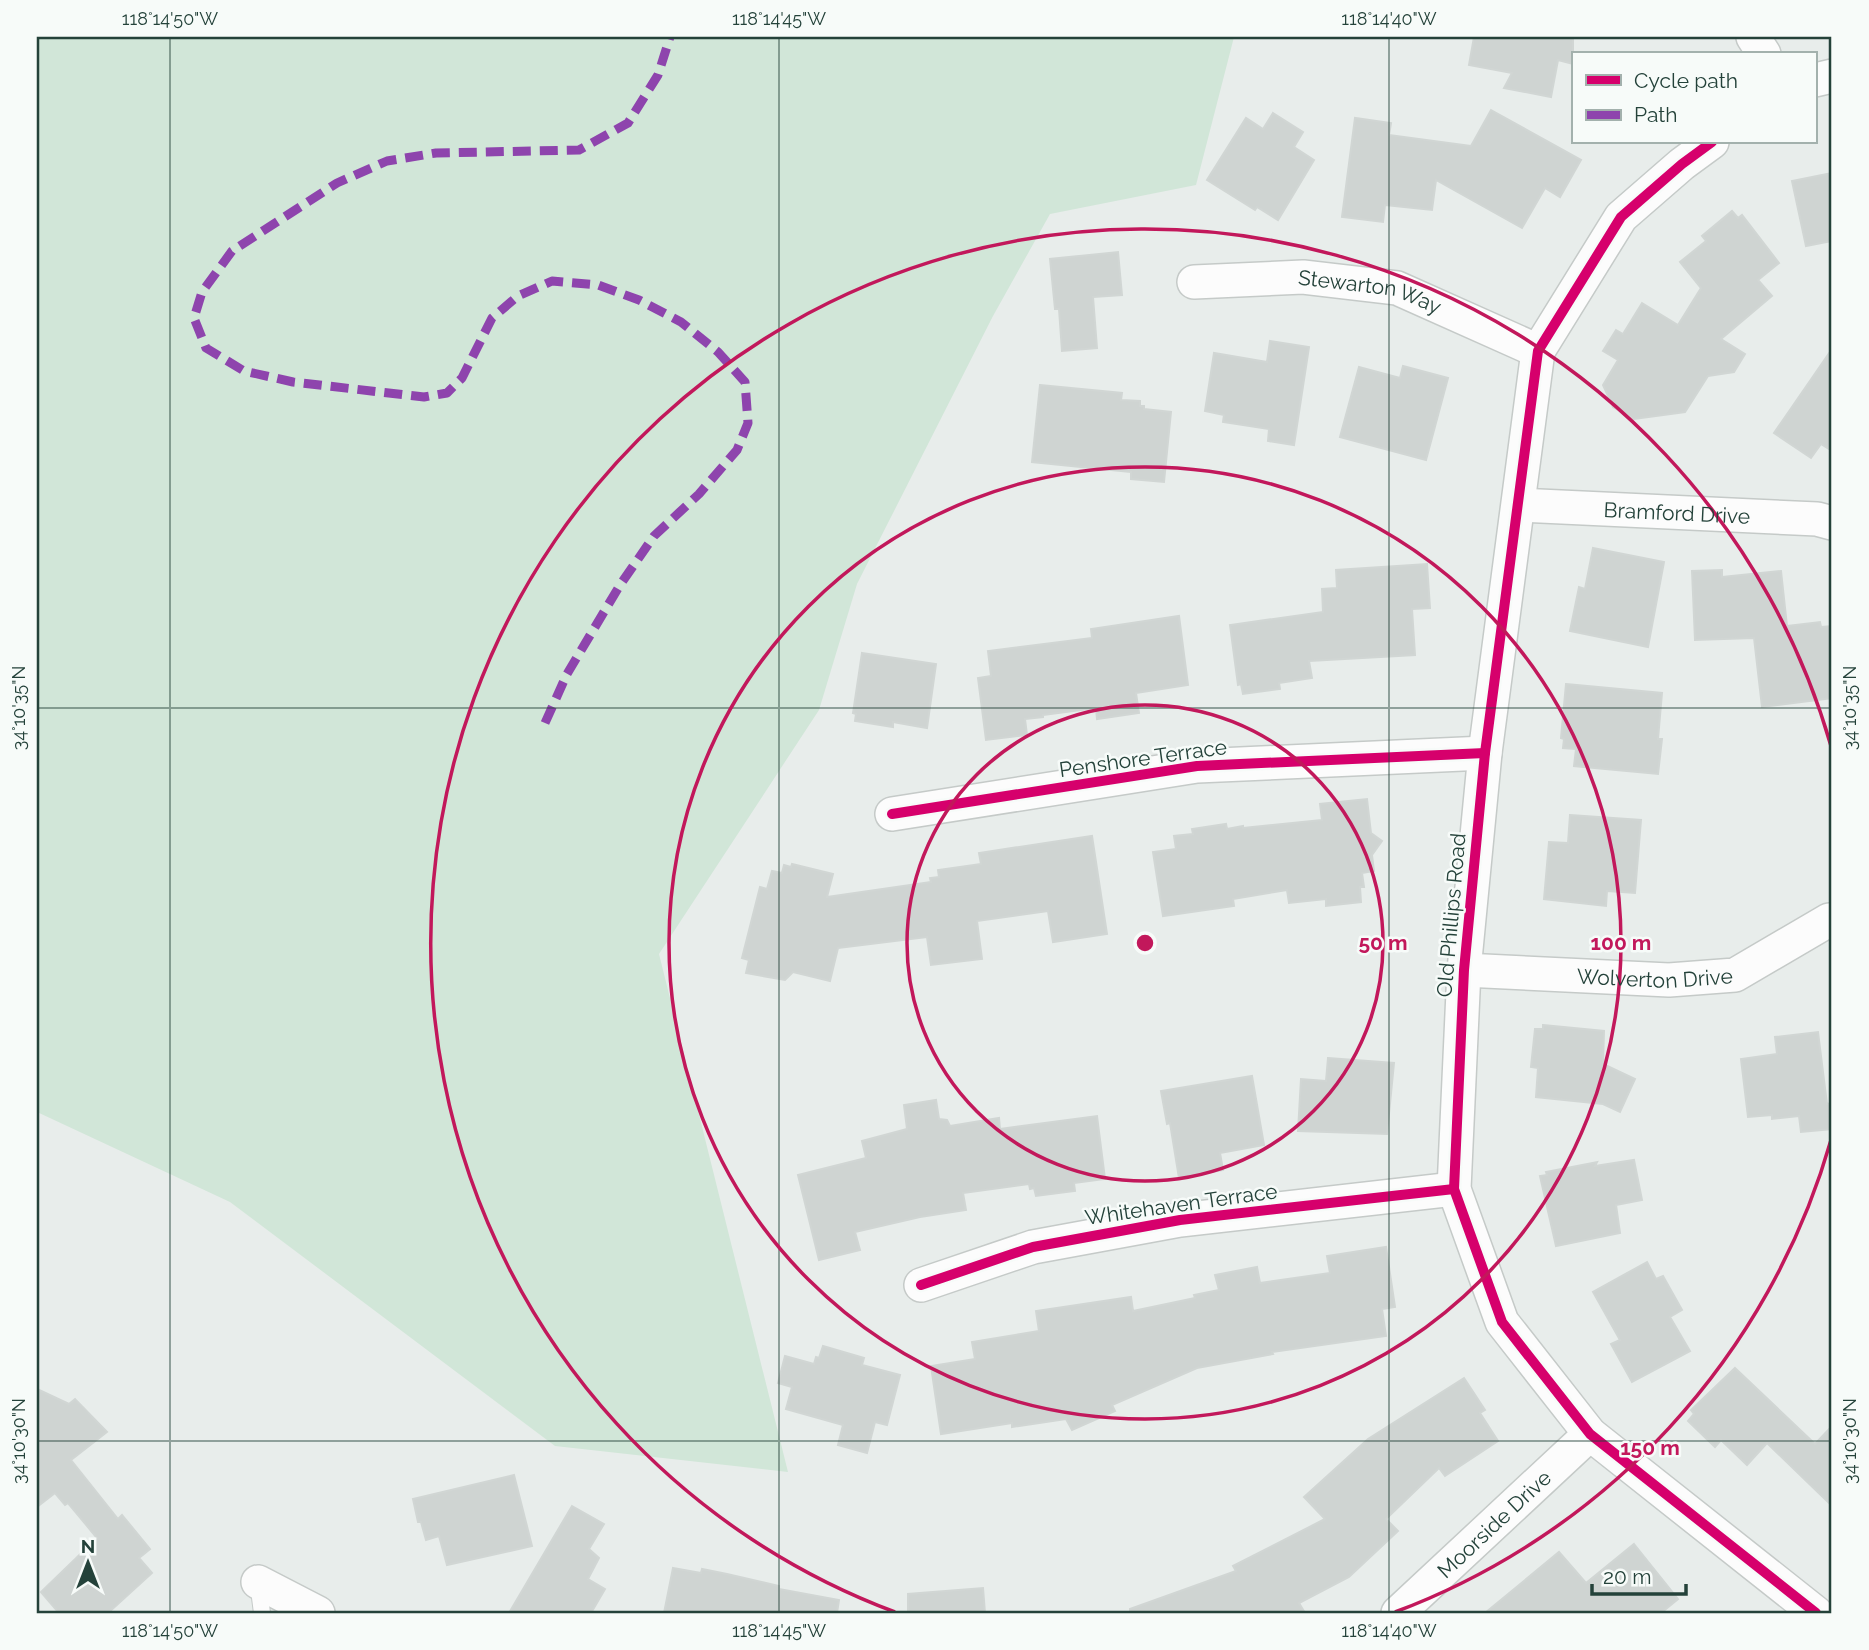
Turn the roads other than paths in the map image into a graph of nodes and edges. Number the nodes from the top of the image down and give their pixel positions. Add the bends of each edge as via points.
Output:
1 (1753, 37) edge
2 (1763, 52) edge
3 (1709, 144) edge
4 (1194, 282) dead end
5 (1538, 351) junction
6 (1519, 505) junction
7 (1832, 523) edge
8 (1485, 752) junction
9 (892, 814) dead end
10 (1829, 920) dead end
11 (1464, 970) junction
12 (1454, 1189) junction
13 (921, 1285) dead end
14 (1590, 1434) junction
15 (260, 1598) edge
16 (318, 1613) edge
17 (1398, 1613) edge
18 (1816, 1613) edge

1 - 2 street
3 - 5 street, Old Phillips Road via 1621,217
4 - 5 street, Stewarton Way via 1303,277 1397,288
5 - 6 street, Old Phillips Road
6 - 7 street, Bramford Drive
6 - 8 street, Old Phillips Road
8 - 9 street, Penshore Terrace via 1197,766
8 - 11 street, Old Phillips Road
10 - 11 street, Wolverton Drive via 1735,975 1669,980
11 - 12 street, Old Phillips Road
12 - 13 street, Whitehaven Terrace via 1180,1220 1033,1247
12 - 14 street, Old Phillips Road via 1502,1322
14 - 17 street, Moorside Drive
14 - 18 street, Old Phillips Road
15 - 16 street

